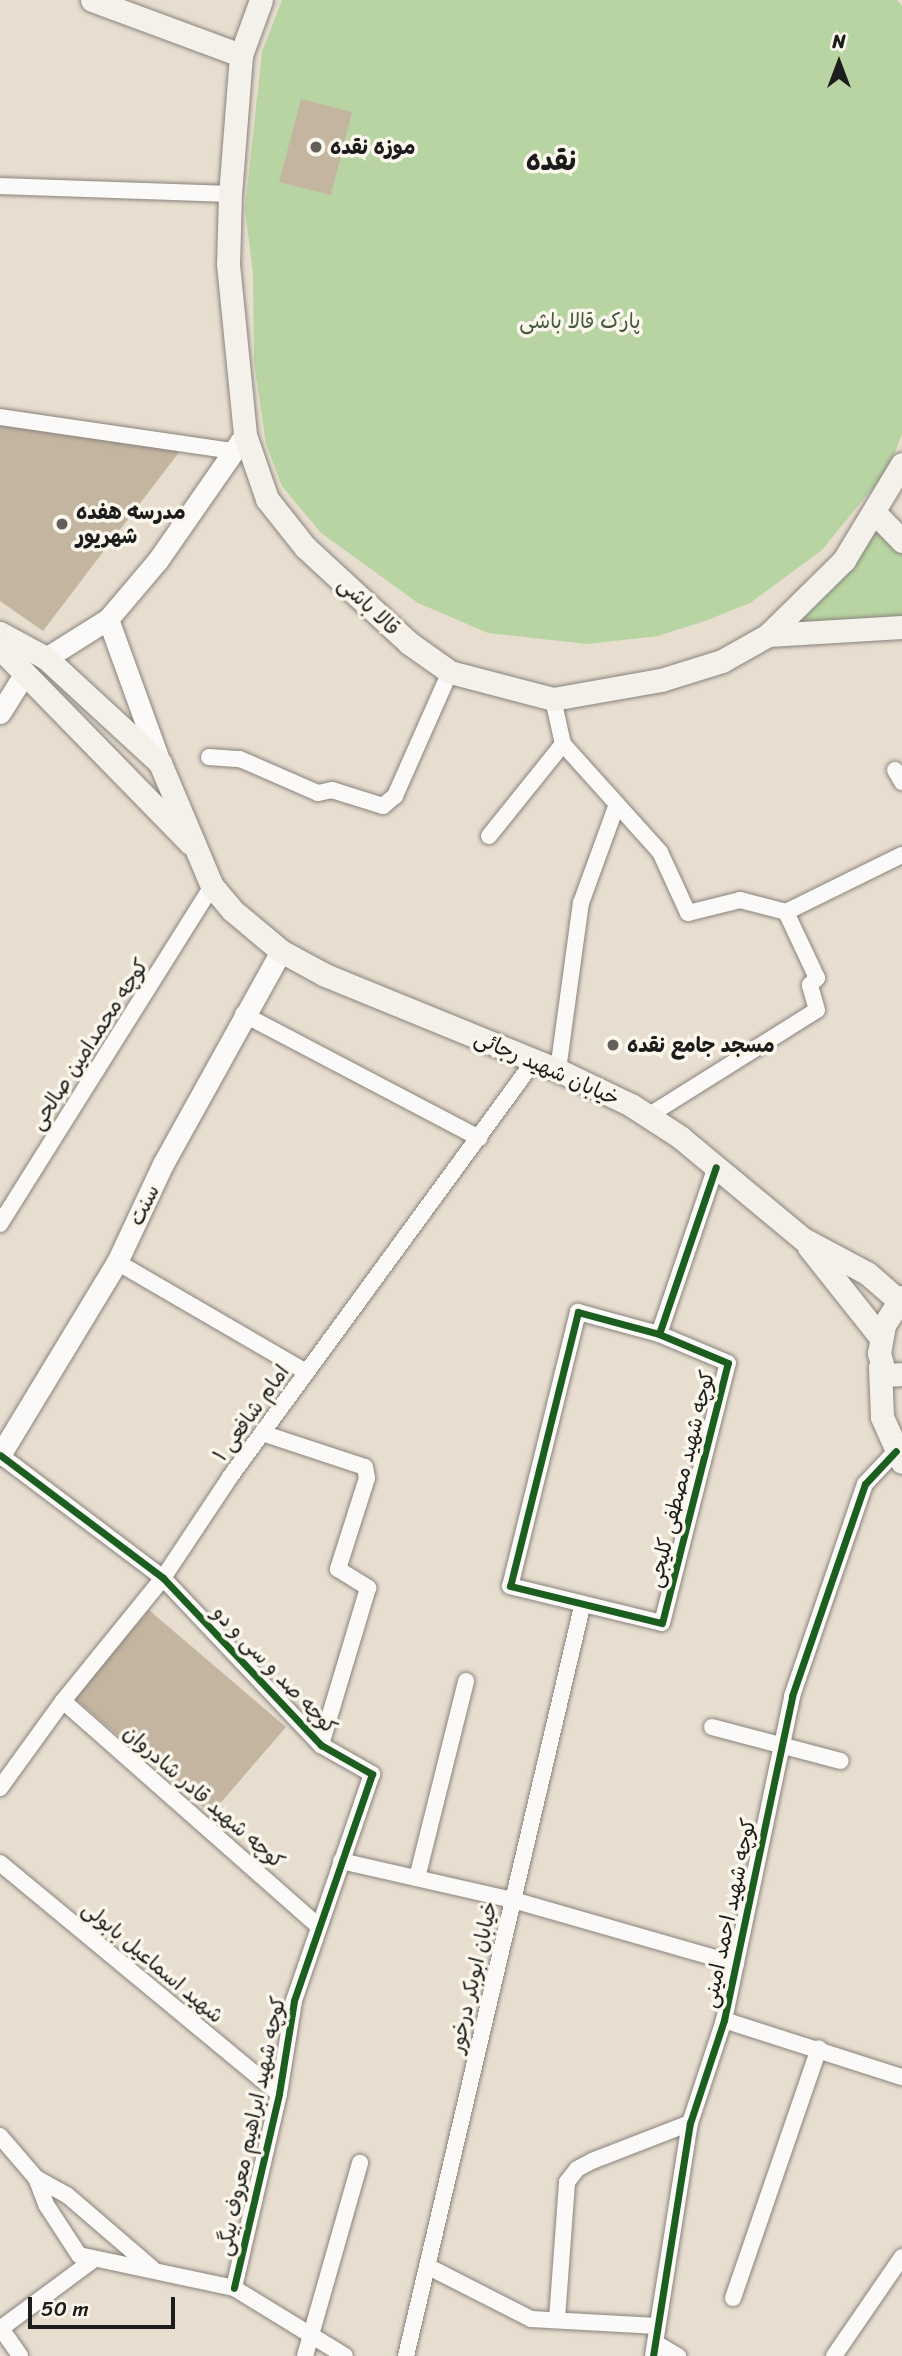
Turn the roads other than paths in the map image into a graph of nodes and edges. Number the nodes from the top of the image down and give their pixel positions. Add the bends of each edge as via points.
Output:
1 (92, 0) edge
2 (261, 0) edge
3 (241, 55) junction
4 (0, 186) edge
5 (230, 194) junction
6 (0, 417) edge
7 (239, 443) junction
8 (902, 464) edge
9 (875, 513) junction
10 (902, 541) edge
11 (108, 619) junction
12 (902, 627) edge
13 (0, 633) edge
14 (768, 635) junction
15 (0, 648) edge
16 (46, 658) junction
17 (450, 672) junction
18 (25, 673) junction
19 (554, 699) junction
20 (0, 713) edge
21 (563, 744) junction
22 (209, 757) dead end
23 (160, 763) junction
24 (132, 786) junction
25 (617, 804) junction
26 (489, 836) dead end
27 (197, 850) junction
28 (902, 856) edge
29 (212, 886) junction
30 (786, 912) junction
31 (281, 951) junction
32 (243, 1014) junction
33 (534, 1061) junction
34 (558, 1070) junction
35 (648, 1116) junction
36 (479, 1138) junction
37 (716, 1167) junction
38 (0, 1224) edge
39 (803, 1239) junction
40 (117, 1262) junction
41 (900, 1298) edge
42 (659, 1334) junction
43 (881, 1338) junction
44 (891, 1371) edge
45 (306, 1373) junction
46 (262, 1433) junction
47 (0, 1455) edge
48 (899, 1456) edge
49 (163, 1578) junction
50 (582, 1607) junction
51 (466, 1681) dead end
52 (63, 1701) junction
53 (712, 1727) dead end
54 (321, 1745) junction
55 (783, 1746) junction
56 (841, 1761) dead end
57 (372, 1774) joint
58 (0, 1788) edge
59 (341, 1861) junction
60 (0, 1863) edge
61 (417, 1878) junction
62 (513, 1900) junction
63 (317, 1925) junction
64 (736, 1964) junction
65 (724, 2020) junction
66 (819, 2049) junction
67 (902, 2077) edge
68 (279, 2094) junction
69 (690, 2123) junction
70 (0, 2136) edge
71 (360, 2163) dead end
72 (36, 2178) junction
73 (902, 2257) edge
74 (92, 2261) junction
75 (427, 2266) junction
76 (152, 2268) junction
77 (234, 2288) junction
78 (733, 2298) dead end
79 (557, 2319) junction
80 (657, 2326) junction
81 (0, 2328) edge
82 (311, 2336) junction
83 (654, 2349) edge
84 (20, 2356) edge
85 (305, 2356) edge
86 (345, 2356) edge
87 (406, 2356) edge
88 (678, 2356) edge
89 (834, 2356) edge

1 - 3 main road
2 - 3 main road, قالا باشی
3 - 5 main road, قالا باشی
4 - 5 street
5 - 7 main road, قالا باشی via 228,264
6 - 7 street
7 - 11 street via 158,560
7 - 17 main road, قالا باشی via 267,499 305,547 409,643
8 - 9 main road, قالا باشی
9 - 10 main road
9 - 14 main road, قالا باشی via 844,560
11 - 16 street
11 - 23 street
12 - 14 main road
13 - 16 main road, خیابان شهید رجائی
14 - 19 main road, قالا باشی via 722,661 661,680
15 - 18 main road, خیابان شهید رجائی
16 - 23 main road, خیابان شهید رجائی
17 - 19 main road, قالا باشی
17 - 22 street via 395,796 383,806 332,790 318,793 240,759
18 - 20 street
18 - 24 main road, خیابان شهید رجائی
19 - 21 street
21 - 25 street
21 - 26 street
23 - 24 main road via 148,779
23 - 27 main road, خیابان شهید رجائی
24 - 27 main road, خیابان شهید رجائی
25 - 30 street via 660,852 688,913 740,900
25 - 34 street via 580,903
27 - 29 main road, خیابان شهید رجائی
28 - 30 street
29 - 31 main road, خیابان شهید رجائی via 232,910
29 - 38 street, کوچه محمدامین صالحی
30 - 35 street via 817,978 810,985 817,1010
31 - 32 street, سنت
31 - 33 main road, خیابان شهید رجائی via 325,975
32 - 36 street
32 - 40 street, سنت
33 - 34 main road, خیابان شهید رجائی
33 - 36 street, امام شافعی ۱
34 - 35 main road, خیابان شهید رجائی
35 - 37 main road, خیابان شهید رجائی
36 - 45 street, امام شافعی ۱
37 - 39 main road, خیابان شهید رجائی
37 - 42 street
39 - 41 main road, خیابان شهید رجائی via 867,1273
39 - 43 main road
40 - 45 street
40 - 47 street, سنت
41 - 43 main road
42 - 50 street, کوچه شهید مصطفی کلیجی via 728,1363 663,1623
42 - 50 street, کوچه شهید مصطفی کلیجی via 578,1312 510,1586
43 - 44 main road
44 - 48 main road via 882,1417
45 - 46 street, امام شافعی ۱
46 - 49 street, امام شافعی ۱
46 - 54 street via 365,1467 367,1478 338,1569 368,1588
47 - 49 street, کوچه صد و سی و دو
48 - 55 street, کوچه شهید احمد امینی via 865,1484 792,1696
49 - 52 street, امام شافعی ۱
49 - 54 street, کوچه صد و سی و دو
50 - 62 street, خیابان ابوبکر درخور
51 - 61 street
52 - 58 street, امام شافعی ۱
52 - 63 street, کوچه شهید قادر شادروان
53 - 55 street
54 - 57 street, کوچه صد و سی و دو
55 - 56 street
55 - 64 street, کوچه شهید احمد امینی
57 - 59 street, کوچه شهید ابراهیم معروف بیگی
59 - 61 street
59 - 63 street, کوچه شهید ابراهیم معروف بیگی
60 - 68 street, شهید اسماعیل بابولی
61 - 62 street
62 - 64 street
62 - 75 street, خیابان ابوبکر درخور
63 - 68 street, کوچه شهید ابراهیم معروف بیگی via 294,2001
64 - 65 street, کوچه شهید احمد امینی
65 - 66 street
65 - 69 street, کوچه شهید احمد امینی
66 - 67 street
66 - 78 street
68 - 77 street, کوچه شهید ابراهیم معروف بیگی
69 - 79 street via 584,2165 567,2182
69 - 80 street, کوچه شهید احمد امینی
70 - 72 street
71 - 82 street
72 - 74 street via 66,2237 79,2255
72 - 76 street via 67,2195
73 - 89 street
74 - 76 street
74 - 81 street
75 - 79 street via 531,2319
75 - 87 street, خیابان ابوبکر درخور
76 - 77 street
77 - 82 street
79 - 80 street
80 - 83 street, کوچه شهید احمد امینی
81 - 84 street
82 - 85 street
82 - 86 street
83 - 88 street

